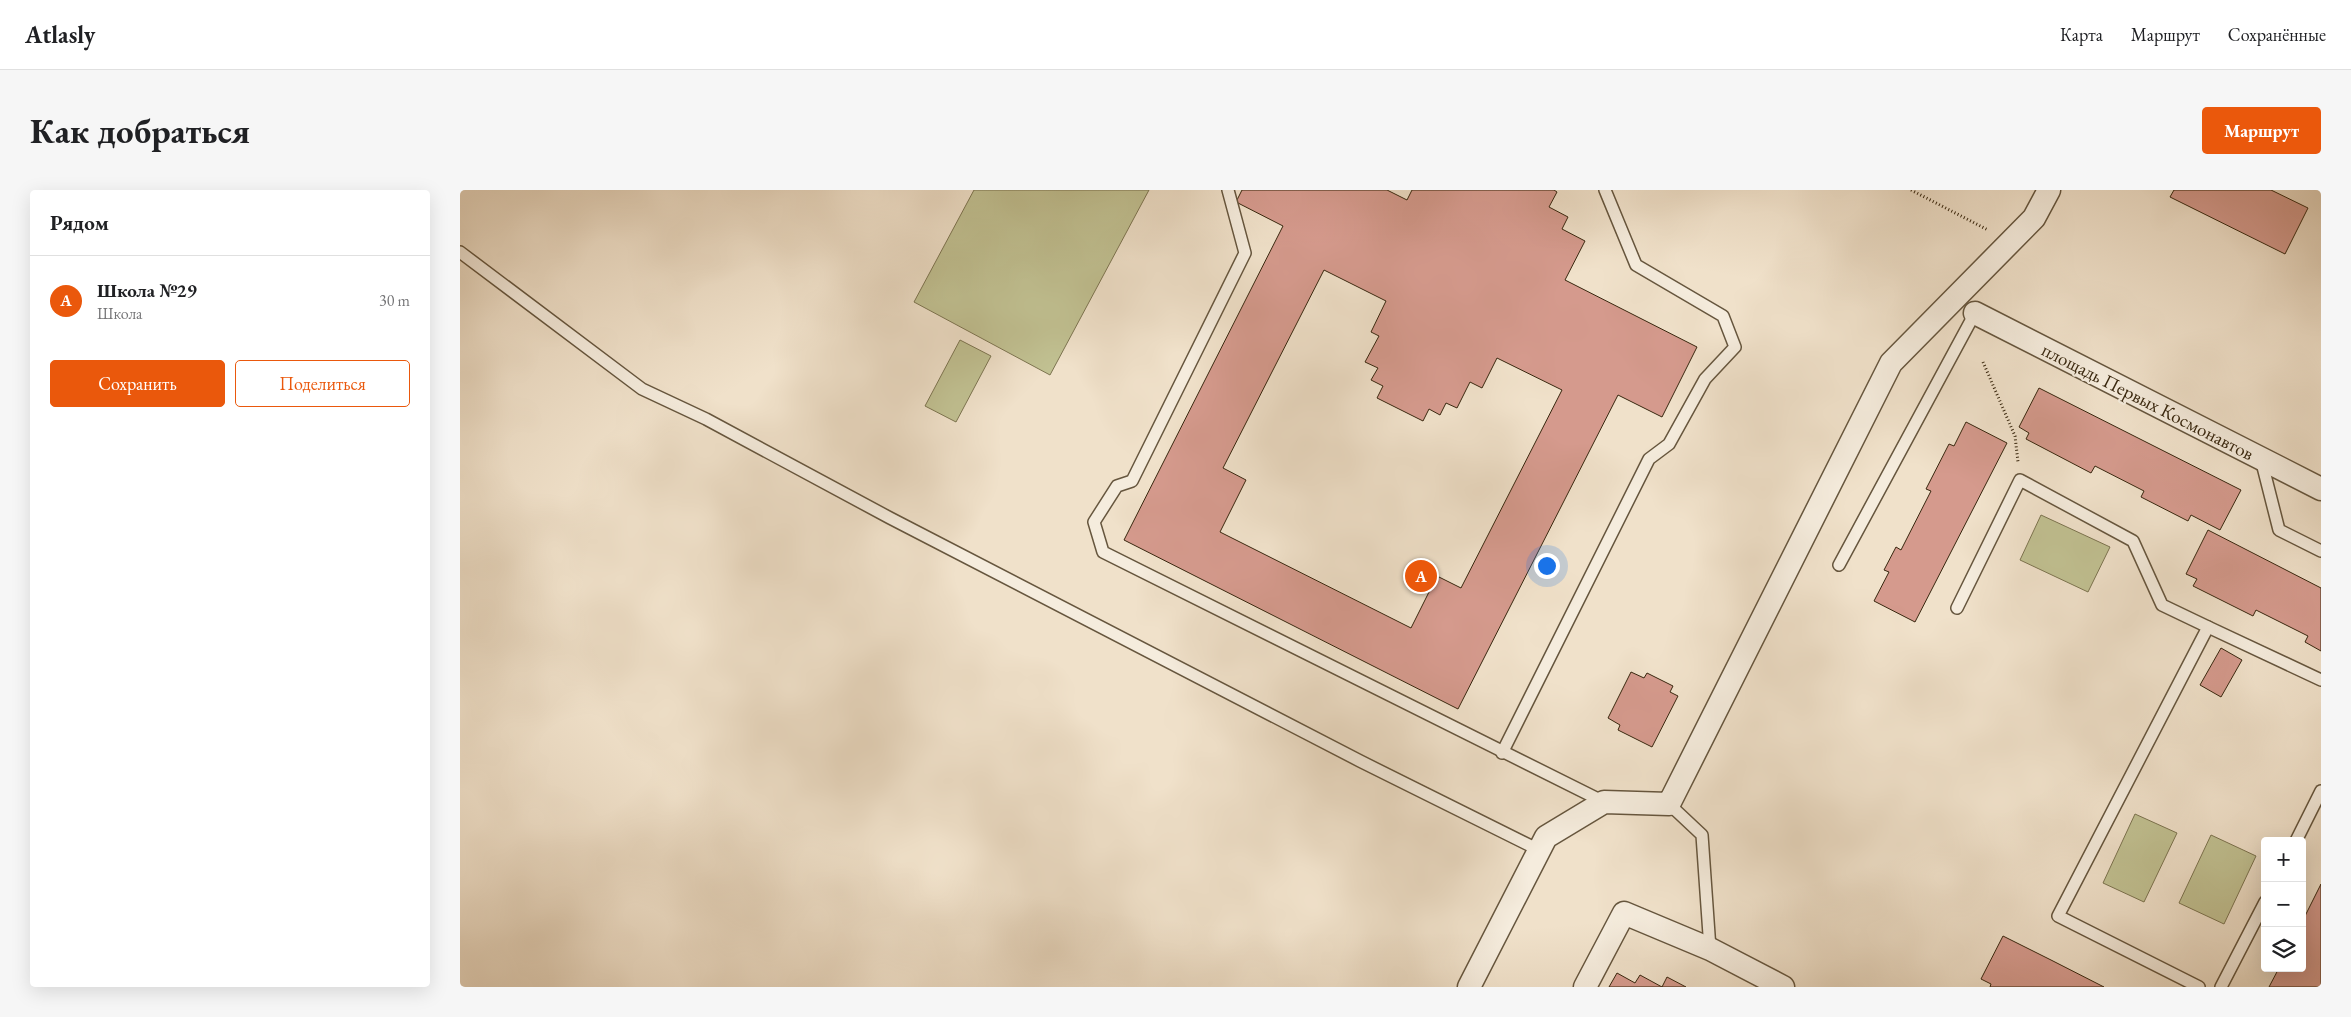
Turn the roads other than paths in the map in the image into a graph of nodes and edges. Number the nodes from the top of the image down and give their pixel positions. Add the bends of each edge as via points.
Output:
1 (1228, 190) edge
2 (1605, 190) edge
3 (2049, 190) edge
4 (460, 252) edge
5 (1975, 313) joint
6 (2261, 459) junction
7 (2321, 489) edge
8 (2321, 551) edge
9 (1839, 564) dead end
10 (1957, 608) dead end
11 (2208, 627) junction
12 (2321, 680) edge
13 (1502, 753) junction
14 (2321, 791) edge
15 (1604, 802) junction
16 (1669, 804) junction
17 (2298, 837) edge
18 (1539, 850) junction
19 (2261, 910) edge
20 (1710, 949) junction
21 (1469, 987) edge
22 (1585, 987) edge
23 (1783, 987) edge
24 (2199, 987) edge
25 (2221, 987) edge

1 - 13 lane via 1245,253 1132,481 1117,486 1094,522 1103,552
2 - 13 lane via 1636,265 1723,316 1735,347 1705,379 1669,444 1649,459
3 - 16 street via 2034,218 1890,363
4 - 18 lane via 642,389
5 - 6 street, площадь Первых Космонавтов
5 - 9 lane
6 - 7 street, площадь Первых Космонавтов
6 - 8 lane via 2279,530
10 - 11 lane via 2020,480 2133,541 2162,606
11 - 12 lane
11 - 24 lane via 2058,916
13 - 15 lane
14 - 17 lane
15 - 16 street
15 - 18 street via 1546,836
16 - 20 lane via 1702,835
18 - 21 street
19 - 25 lane
20 - 22 street via 1624,913
20 - 23 street

